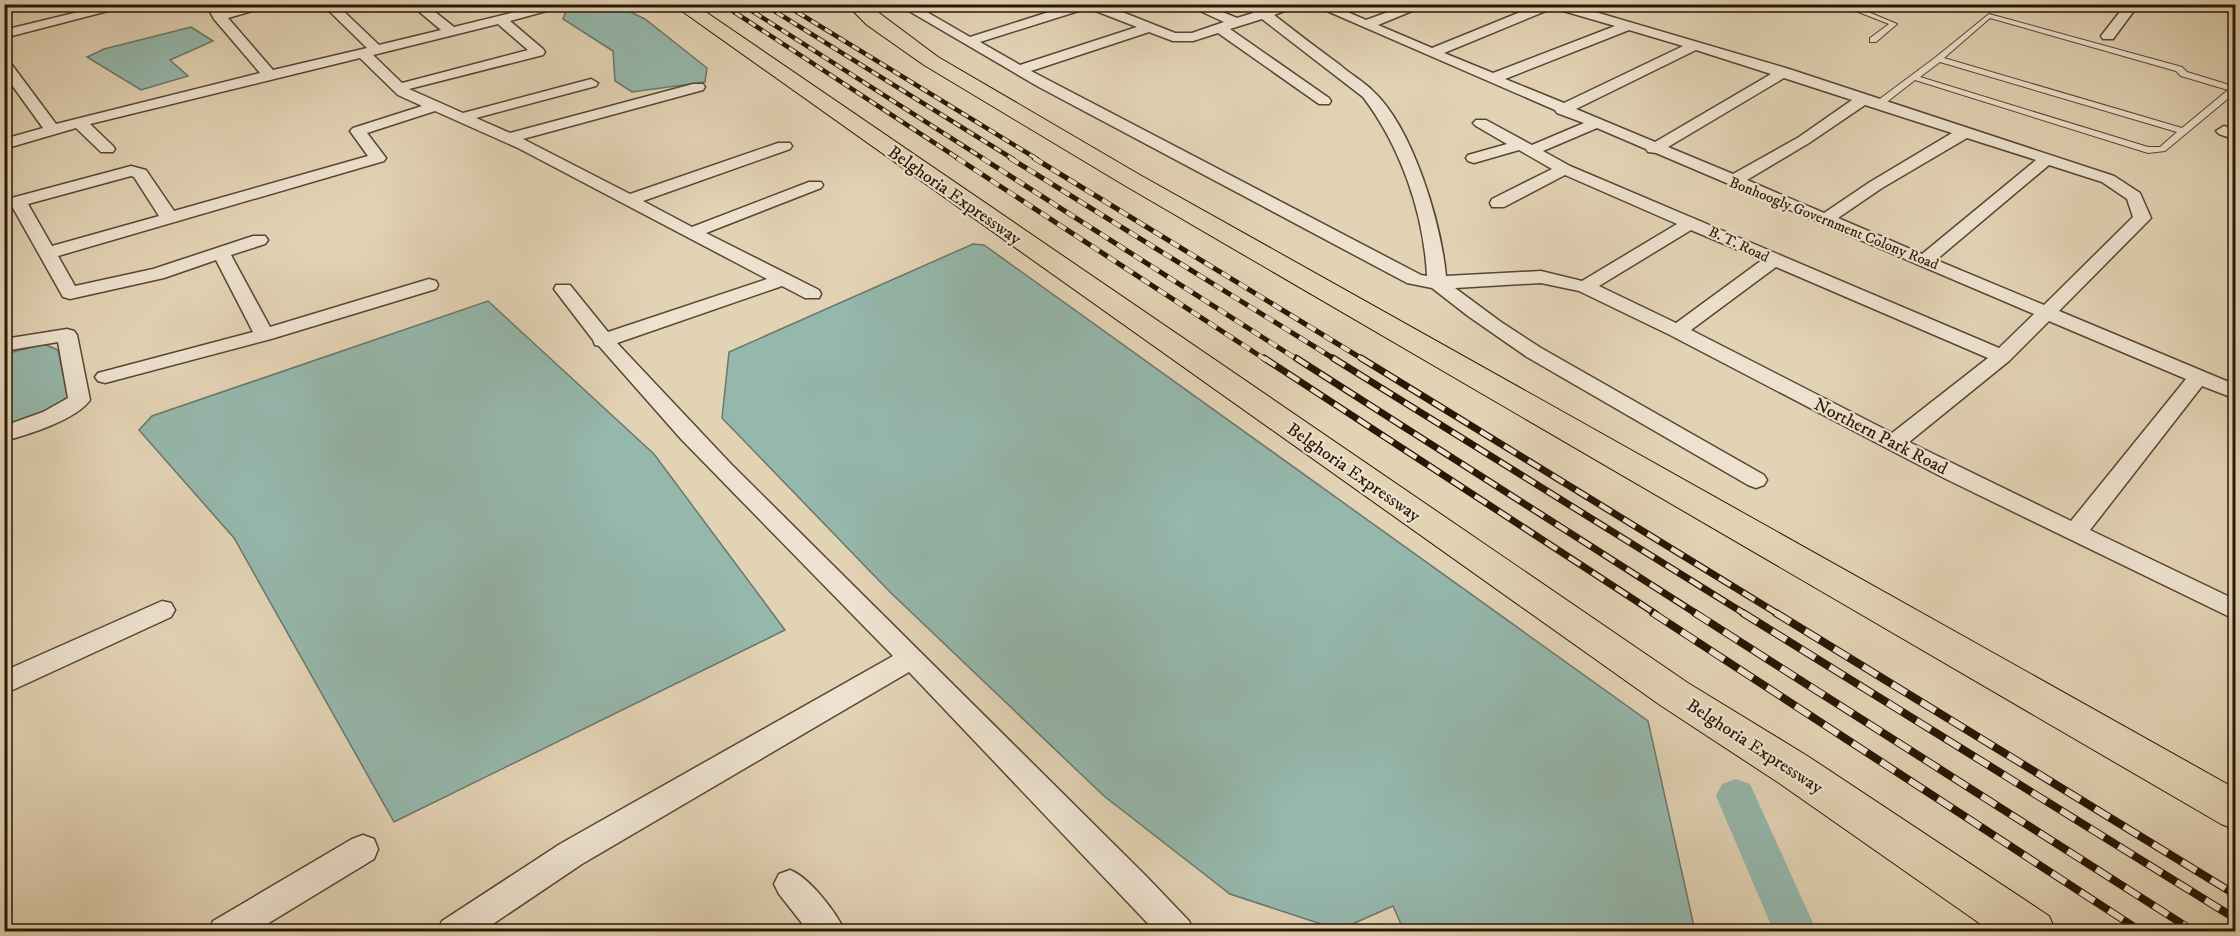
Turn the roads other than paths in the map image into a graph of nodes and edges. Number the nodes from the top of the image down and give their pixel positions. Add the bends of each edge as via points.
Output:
1 (129, 4) edge
2 (271, 4) edge
3 (328, 4) edge
4 (416, 4) edge
5 (566, 4) edge
6 (681, 4) edge
7 (855, 4) edge
8 (903, 4) edge
9 (1089, 4) edge
10 (1191, 4) edge
11 (1250, 4) edge
12 (1297, 4) edge
13 (1317, 4) edge
14 (1423, 4) edge
15 (1552, 4) edge
16 (1841, 4) edge
17 (2133, 4) edge
18 (215, 10) edge
19 (1268, 13) junction
20 (501, 20) junction
21 (1236, 22) junction
22 (1366, 25) junction
23 (1630, 26) junction
24 (1149, 28) junction
25 (1220, 28) junction
26 (452, 32) junction
27 (4, 34) edge
28 (2108, 36) dead end
29 (1873, 40) dead end
30 (970, 41) junction
31 (1695, 45) junction
32 (370, 51) junction
33 (1432, 53) junction
34 (1939, 59) junction
35 (4, 64) edge
36 (1019, 70) junction
37 (1784, 72) junction
38 (269, 75) junction
39 (1915, 78) junction
40 (1491, 79) junction
41 (591, 83) dead end
42 (698, 87) dead end
43 (398, 88) junction
44 (1872, 100) junction
45 (1324, 101) dead end
46 (436, 106) junction
47 (1563, 110) junction
48 (464, 117) junction
49 (80, 123) junction
50 (1481, 123) dead end
51 (1595, 124) junction
52 (53, 131) junction
53 (2183, 131) junction
54 (1965, 132) junction
55 (509, 138) junction
56 (4, 144) edge
57 (784, 146) dead end
58 (1525, 148) junction
59 (107, 149) dead end
60 (1654, 149) junction
61 (1474, 158) dead end
62 (2047, 159) junction
63 (1564, 169) junction
64 (1732, 182) junction
65 (814, 185) dead end
66 (630, 200) junction
67 (11, 203) edge
68 (1498, 203) dead end
69 (170, 219) junction
70 (1826, 219) junction
71 (1692, 222) junction
72 (690, 232) junction
73 (259, 240) dead end
74 (47, 253) junction
75 (221, 253) junction
76 (1774, 260) junction
77 (1925, 260) junction
78 (784, 279) junction
79 (1446, 282) junction
80 (429, 285) dead end
81 (1585, 286) junction
82 (563, 289) dead end
83 (812, 294) dead end
84 (2046, 313) junction
85 (1677, 331) junction
86 (264, 335) junction
87 (602, 341) junction
88 (4, 345) edge
89 (2002, 357) junction
90 (105, 377) dead end
91 (2199, 377) junction
92 (2235, 393) edge
93 (4, 434) edge
94 (1894, 443) junction
95 (1756, 480) dead end
96 (2074, 533) junction
97 (162, 610) dead end
98 (2235, 611) edge
99 (912, 658) junction
100 (4, 683) edge
101 (2235, 811) edge
102 (363, 849) dead end
103 (790, 884) dead end
104 (224, 932) edge
105 (453, 932) edge
106 (829, 932) edge
107 (1178, 932) edge
108 (2032, 932) edge

1 - 27 street
2 - 18 street
3 - 32 street
4 - 26 street
5 - 20 street
6 - 108 highway, Belghoria Expressway via 1674,694 1794,770
7 - 101 highway via 941,67
8 - 30 street
9 - 24 street
9 - 30 street
10 - 21 street
11 - 19 street
12 - 19 street
13 - 22 street, Bonhoogly Government Colony Road
14 - 22 street
15 - 23 street
15 - 33 street
16 - 29 lane via 1893,24
17 - 28 street
18 - 38 street
19 - 21 street
19 - 79 street via 1377,105 1396,138
20 - 26 street
20 - 43 street via 538,52
21 - 25 street
22 - 33 street, Bonhoogly Government Colony Road
23 - 31 street
23 - 40 street
24 - 25 street via 1183,39
24 - 36 street
25 - 45 street
26 - 32 street
30 - 36 street
31 - 37 street
31 - 47 street
32 - 38 street
32 - 43 street
33 - 40 street, Bonhoogly Government Colony Road
34 - 39 lane
34 - 53 lane
34 - 53 lane via 1989,16 2180,69 2184,74 2234,89
35 - 52 street
36 - 79 street via 1414,279
37 - 44 street
37 - 60 street
38 - 49 street
39 - 44 lane
39 - 53 lane via 2148,150 2162,149
40 - 47 street, Bonhoogly Government Colony Road
41 - 48 street
42 - 55 street
43 - 46 street
44 - 54 street
44 - 64 street
46 - 48 street
46 - 69 street via 358,131 378,158
47 - 51 street, Bonhoogly Government Colony Road
48 - 55 street
49 - 52 street
49 - 59 street
50 - 58 street, B. T. Road
51 - 58 street
51 - 60 street, Bonhoogly Government Colony Road
52 - 56 street
54 - 62 street
54 - 70 street
55 - 66 street
57 - 66 street
58 - 61 street
58 - 63 street, B. T. Road
60 - 64 street, Bonhoogly Government Colony Road
62 - 77 street
62 - 84 street via 2108,179 2134,197 2142,218
63 - 68 street
63 - 71 street, B. T. Road
64 - 70 street, Bonhoogly Government Colony Road
65 - 72 street
66 - 72 street
67 - 69 street via 131,171 140,173
67 - 74 street
69 - 74 street
70 - 77 street, Bonhoogly Government Colony Road
71 - 76 street, B. T. Road
71 - 81 street
72 - 78 street
73 - 75 street
74 - 75 street via 70,293 158,274
75 - 86 street
76 - 85 street
76 - 89 street, B. T. Road
77 - 84 street, Bonhoogly Government Colony Road
78 - 83 street
78 - 87 street
79 - 81 street, Northern Park Road via 1541,277
79 - 95 street via 1460,303 1502,332
80 - 86 street
81 - 85 street, Northern Park Road
82 - 87 street
84 - 89 street
84 - 91 street, Bonhoogly Government Colony Road
85 - 94 street, Northern Park Road
86 - 90 street
87 - 99 street via 669,415
88 - 93 street via 67,335 79,400 51,417
89 - 94 street
91 - 92 street, Bonhoogly Government Colony Road
91 - 96 street
94 - 96 street, Northern Park Road
96 - 98 street, Northern Park Road
97 - 100 street
99 - 105 street via 572,854
99 - 107 street
102 - 104 street
103 - 106 street

